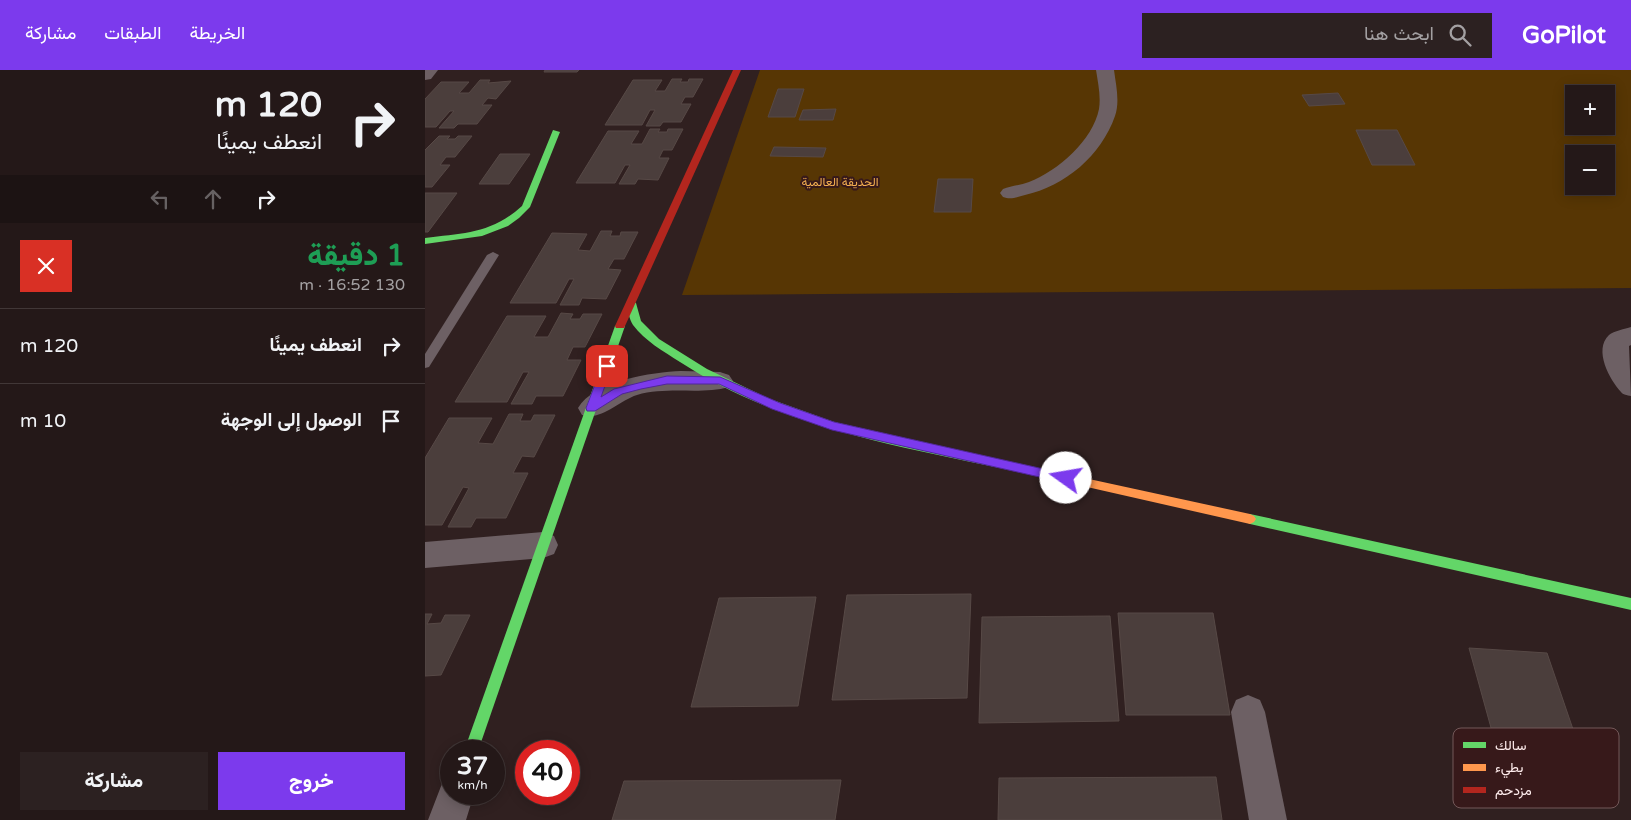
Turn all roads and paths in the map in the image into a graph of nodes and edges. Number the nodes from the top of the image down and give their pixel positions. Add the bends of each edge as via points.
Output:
1 (429, 70) edge
2 (737, 70) edge
3 (1105, 70) edge
4 (425, 75) edge
5 (556, 132) dead end
6 (1011, 193) dead end
7 (425, 241) edge
8 (493, 255) dead end
9 (631, 303) junction
10 (1631, 335) edge
11 (425, 364) edge
12 (720, 381) junction
13 (1631, 387) edge
14 (591, 408) junction
15 (543, 545) junction
16 (425, 555) edge
17 (1631, 604) edge
18 (1248, 712) dead end
19 (475, 740) edge
20 (452, 805) edge
21 (447, 820) edge
22 (1268, 820) edge

1 - 4 street
2 - 9 street
3 - 6 street via 1106,115 1092,141 1077,159 1057,174 1037,185
5 - 7 street via 526,207 518,216 479,233
8 - 11 lane
9 - 12 street via 634,319 647,334
9 - 14 street
10 - 13 street via 1618,341 1614,352 1619,369
12 - 14 street via 667,380 641,385 618,392
12 - 17 street via 832,426
14 - 15 street
15 - 16 street
15 - 19 street
18 - 22 street
20 - 21 street

